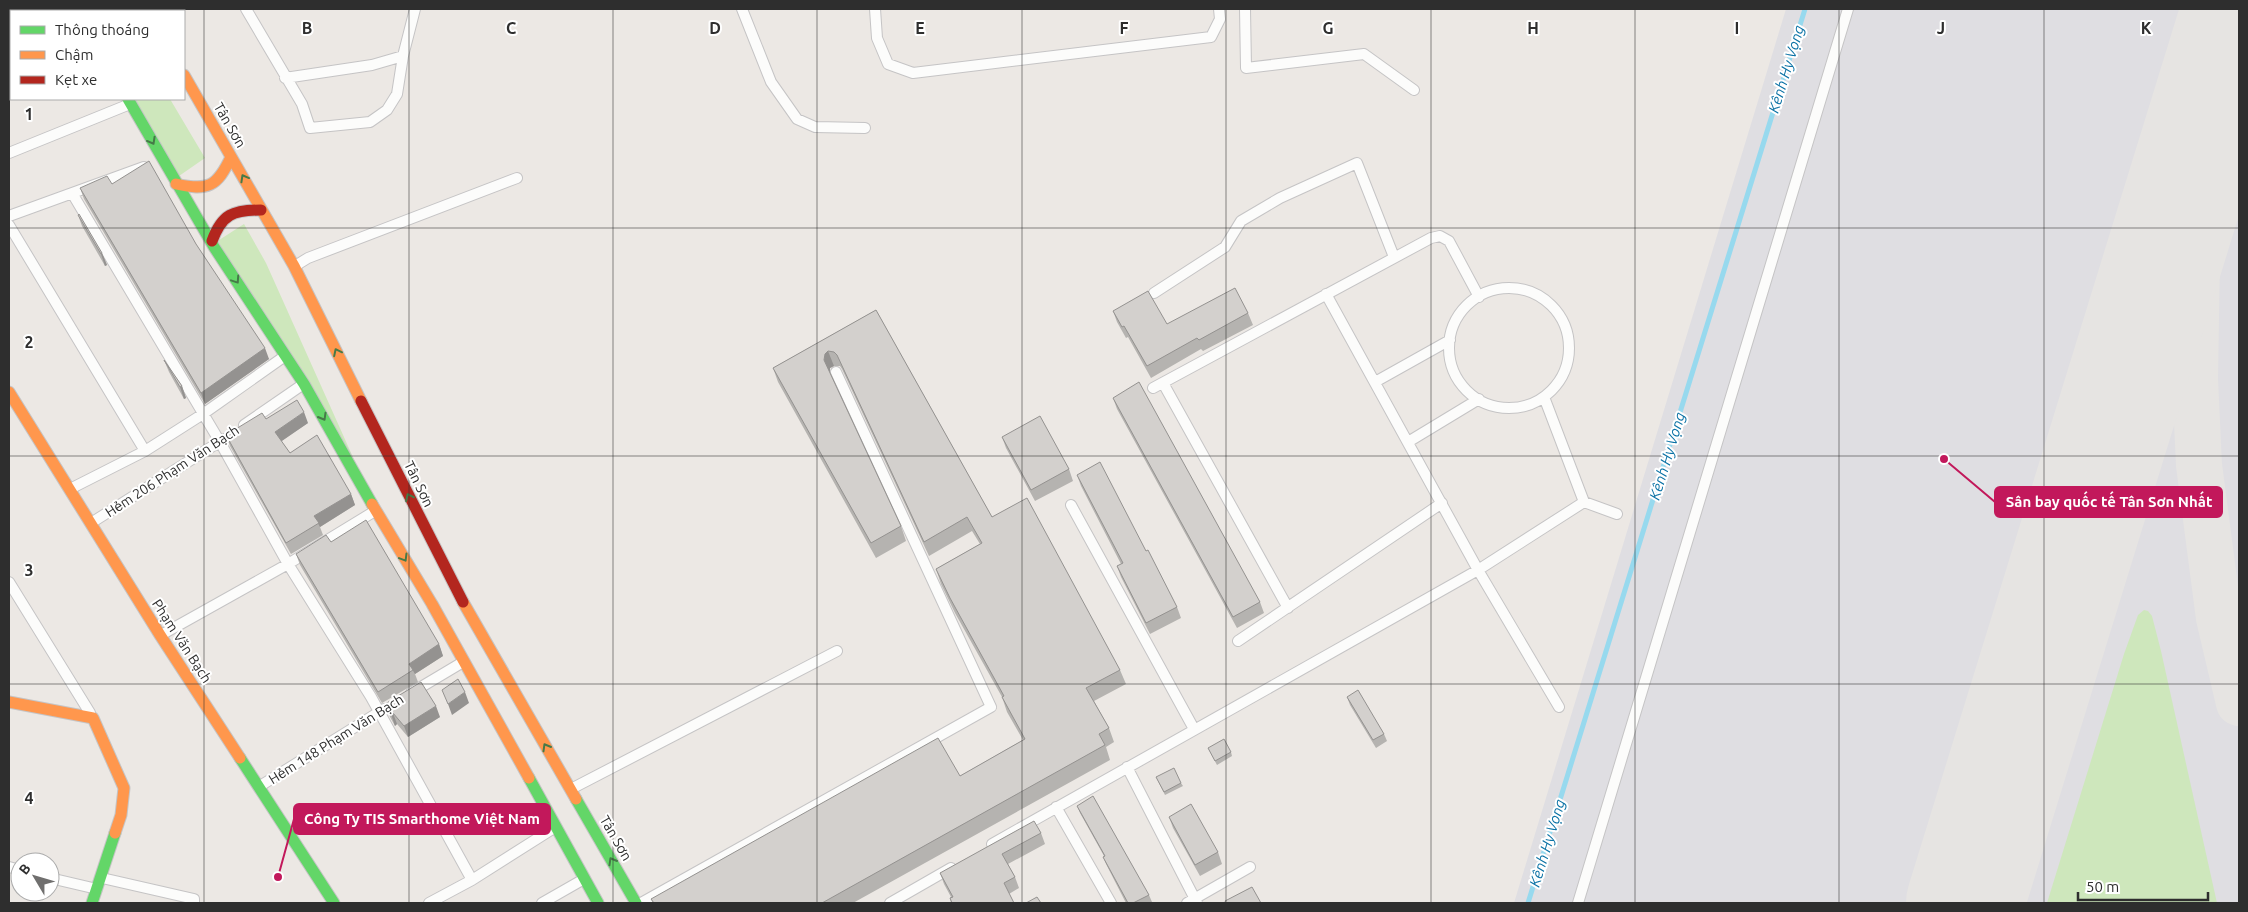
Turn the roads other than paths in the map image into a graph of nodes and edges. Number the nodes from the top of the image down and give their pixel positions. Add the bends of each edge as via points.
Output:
1 (246, 9) edge
2 (415, 9) edge
3 (742, 9) edge
4 (875, 9) edge
5 (1219, 9) edge
6 (1245, 9) edge
7 (1848, 9) edge
8 (404, 56) junction
9 (185, 77) edge
10 (285, 78) junction
11 (1414, 90) dead end
12 (130, 101) edge
13 (865, 128) dead end
14 (9, 153) edge
15 (231, 157) junction
16 (163, 161) junction
17 (517, 178) dead end
18 (176, 184) junction
19 (72, 193) junction
20 (262, 210) junction
21 (9, 216) edge
22 (9, 225) edge
23 (212, 241) junction
24 (1394, 257) junction
25 (294, 266) junction
26 (1154, 293) dead end
27 (1326, 294) junction
28 (1479, 297) junction
29 (1450, 340) junction
30 (286, 355) junction
31 (836, 372) edge
32 (1164, 382) junction
33 (1375, 382) junction
34 (304, 384) junction
35 (1153, 388) dead end
36 (9, 392) edge
37 (1544, 397) junction
38 (1479, 399) junction
39 (203, 414) junction
40 (220, 442) junction
41 (1408, 442) junction
42 (145, 451) junction
43 (69, 489) junction
44 (1584, 502) junction
45 (1442, 503) junction
46 (1071, 505) dead end
47 (376, 511) junction
48 (1617, 514) dead end
49 (90, 524) junction
50 (288, 564) junction
51 (1478, 570) junction
52 (9, 582) edge
53 (451, 598) junction
54 (432, 604) junction
55 (1288, 608) junction
56 (471, 633) junction
57 (160, 636) junction
58 (1238, 641) dead end
59 (456, 647) junction
60 (837, 651) dead end
61 (464, 661) junction
62 (9, 702) edge
63 (1559, 707) dead end
64 (379, 712) junction
65 (93, 718) junction
66 (1194, 729) junction
67 (1127, 767) junction
68 (259, 786) junction
69 (571, 789) junction
70 (1056, 807) junction
71 (555, 827) junction
72 (979, 852) edge
73 (961, 862) edge
74 (1250, 866) dead end
75 (101, 878) junction
76 (584, 879) junction
77 (60, 880) edge
78 (472, 880) junction
79 (98, 889) junction
80 (903, 900) edge
81 (1193, 902) edge
82 (92, 903) edge
83 (194, 903) edge
84 (334, 903) edge
85 (429, 903) edge
86 (542, 903) edge
87 (598, 903) edge
88 (636, 903) edge
89 (641, 903) edge
90 (890, 903) edge
91 (1111, 903) edge
92 (1578, 903) edge

1 - 10 lane
2 - 8 lane
3 - 13 lane via 771,82 796,119 815,127
4 - 5 lane via 877,38 888,64 913,73 1211,37 1220,18
6 - 11 lane via 1246,68 1364,54
7 - 92 lane
8 - 10 lane via 372,65
8 - 10 lane via 398,94 387,110 370,122 310,128 302,104
9 - 15 street, Tân Sơn
12 - 14 lane
12 -> 16 street
15 - 18 street via 224,176 213,185 198,189
20 -> 15 street, Tân Sơn
16 - 18 street
16 - 19 lane
17 - 25 lane
18 - 23 street
19 - 21 lane
19 - 39 lane
20 - 23 street via 239,209 228,214 216,228
20 - 25 street, Tân Sơn
22 - 42 lane
23 -> 30 street
24 - 26 lane via 1357,163 1280,198 1241,221 1225,247
24 - 27 lane
24 - 28 lane via 1440,236 1449,241
53 -> 25 street, Tân Sơn
27 - 32 lane
27 - 33 lane
28 - 29 lane via 1467,305 1456,321
28 - 37 lane via 1503,288 1522,289 1541,296 1556,309 1566,326 1570,346 1567,365 1558,383
29 - 33 lane
29 - 38 lane via 1450,360 1457,378
30 - 34 street
30 - 39 lane
31 - 89 lane via 991,707
32 - 35 lane
32 - 55 lane
33 - 41 lane
34 - 40 lane, Hẻm 206 Phạm Văn Bạch
34 -> 47 street
36 - 43 street, Phạm Văn Bạch
37 - 38 lane via 1526,406 1506,408
37 - 44 lane
38 - 41 lane
39 - 40 lane
39 - 42 lane
40 - 49 lane, Hẻm 206 Phạm Văn Bạch
40 - 50 lane
41 - 45 lane
42 - 43 lane
43 - 49 street, Phạm Văn Bạch
44 - 48 lane
44 - 51 lane
45 - 51 lane
45 - 55 lane
46 - 66 lane
47 - 50 lane
47 -> 54 street
49 - 57 street, Phạm Văn Bạch
50 - 57 lane
50 - 64 lane
51 - 63 lane
51 - 66 lane
52 - 65 lane
53 - 54 street via 441,606
53 - 56 street, Tân Sơn
54 - 59 street
55 - 58 lane
56 - 59 street
69 -> 56 street, Tân Sơn
57 - 68 street, Phạm Văn Bạch
59 - 61 street
60 - 69 lane
61 - 64 lane, Hẻm 148 Phạm Văn Bạch
61 - 71 street
62 - 65 street
64 - 68 lane, Hẻm 148 Phạm Văn Bạch
64 - 78 lane
65 - 75 street via 124,788 121,815
66 - 67 lane
67 - 70 lane
67 - 81 lane
68 - 84 street, Phạm Văn Bạch
88 -> 69 street, Tân Sơn
70 - 72 lane
70 - 91 lane
71 - 76 street
71 - 78 lane
73 - 80 lane
74 - 81 lane
75 - 79 street
75 - 83 lane via 194,899
76 - 86 lane
76 - 87 street
77 - 79 lane
78 - 85 lane
79 - 82 street
80 - 90 lane

